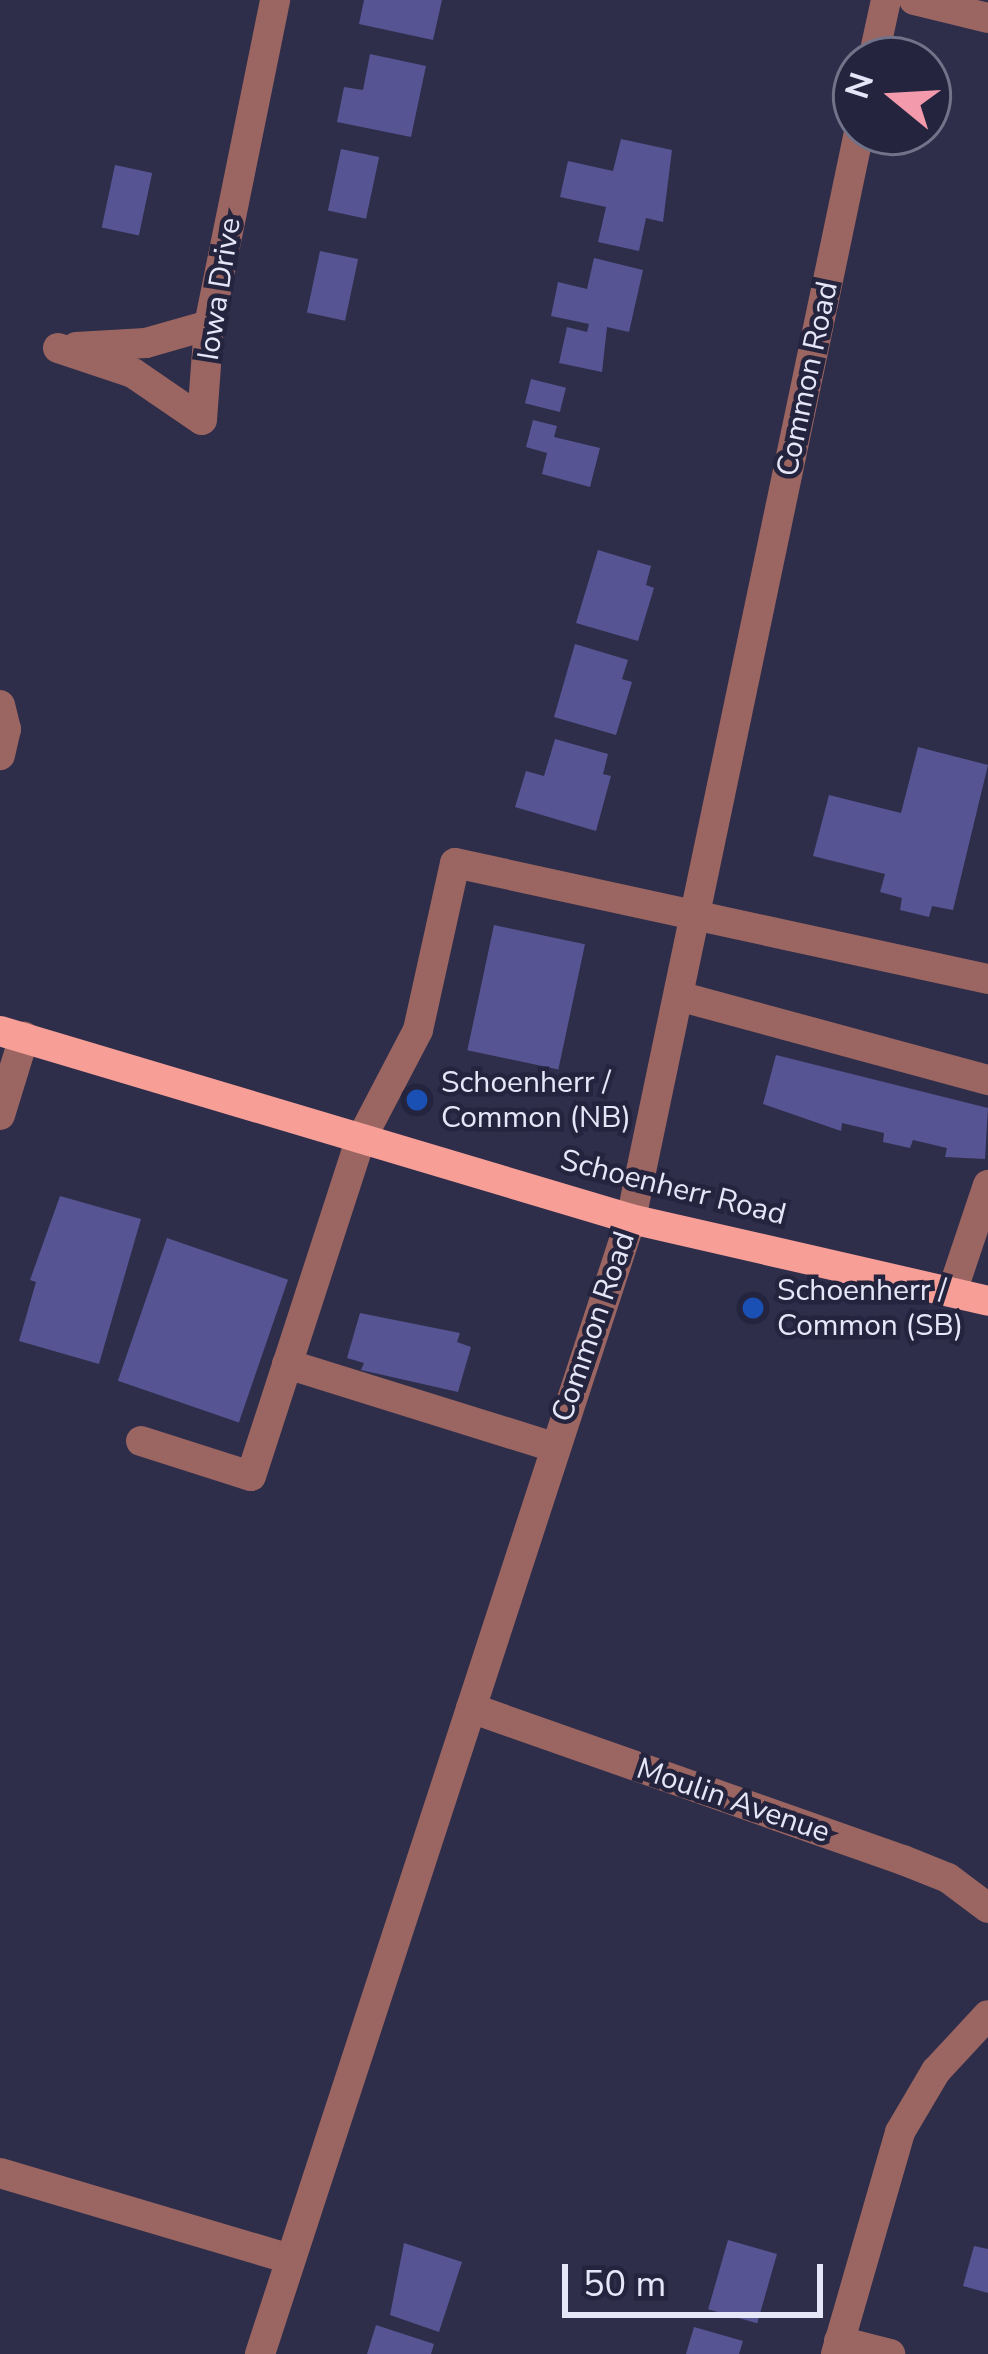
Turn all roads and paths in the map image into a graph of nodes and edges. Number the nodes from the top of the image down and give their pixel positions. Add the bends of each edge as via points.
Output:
1 (275, 0) edge
2 (886, 0) edge
3 (914, 0) edge
4 (988, 18) edge
5 (878, 36) edge
6 (854, 156) edge
7 (209, 325) junction
8 (0, 706) edge
9 (0, 755) edge
10 (697, 913) junction
11 (988, 979) edge
12 (682, 997) junction
13 (12, 1034) edge
14 (988, 1080) edge
15 (0, 1114) edge
16 (358, 1142) junction
17 (988, 1185) edge
18 (631, 1219) junction
19 (952, 1292) junction
20 (988, 1301) edge
21 (287, 1364) junction
22 (141, 1441) dead end
23 (554, 1447) junction
24 (471, 1708) junction
25 (988, 1908) edge
26 (988, 2015) edge
27 (0, 2173) edge
28 (291, 2259) junction
29 (838, 2348) edge
30 (260, 2354) edge
31 (890, 2354) edge

1 - 7 street, Iowa Drive
2 - 5 street
3 - 4 street
6 - 10 street, Common Road
7 - 7 street, Iowa Drive via 202,420 133,373 58,348 146,343
8 - 9 street
10 - 11 street
10 - 12 street, Common Road
10 - 16 street via 455,863 418,1030
12 - 14 street
12 - 18 street, Common Road
13 - 15 street
13 - 16 main road, Schoenherr Road
16 - 18 main road, Schoenherr Road
16 - 21 street
17 - 19 street
18 - 19 main road, Schoenherr Road
18 - 23 street, Common Road
19 - 20 main road, Schoenherr Road
21 - 22 street via 251,1476
21 - 23 street
23 - 24 street, Common Road
24 - 25 street, Moulin Avenue via 903,1860 948,1878
24 - 28 street, Common Road
26 - 29 street via 936,2071 900,2132
27 - 28 street
28 - 30 street, Common Road
29 - 31 street

